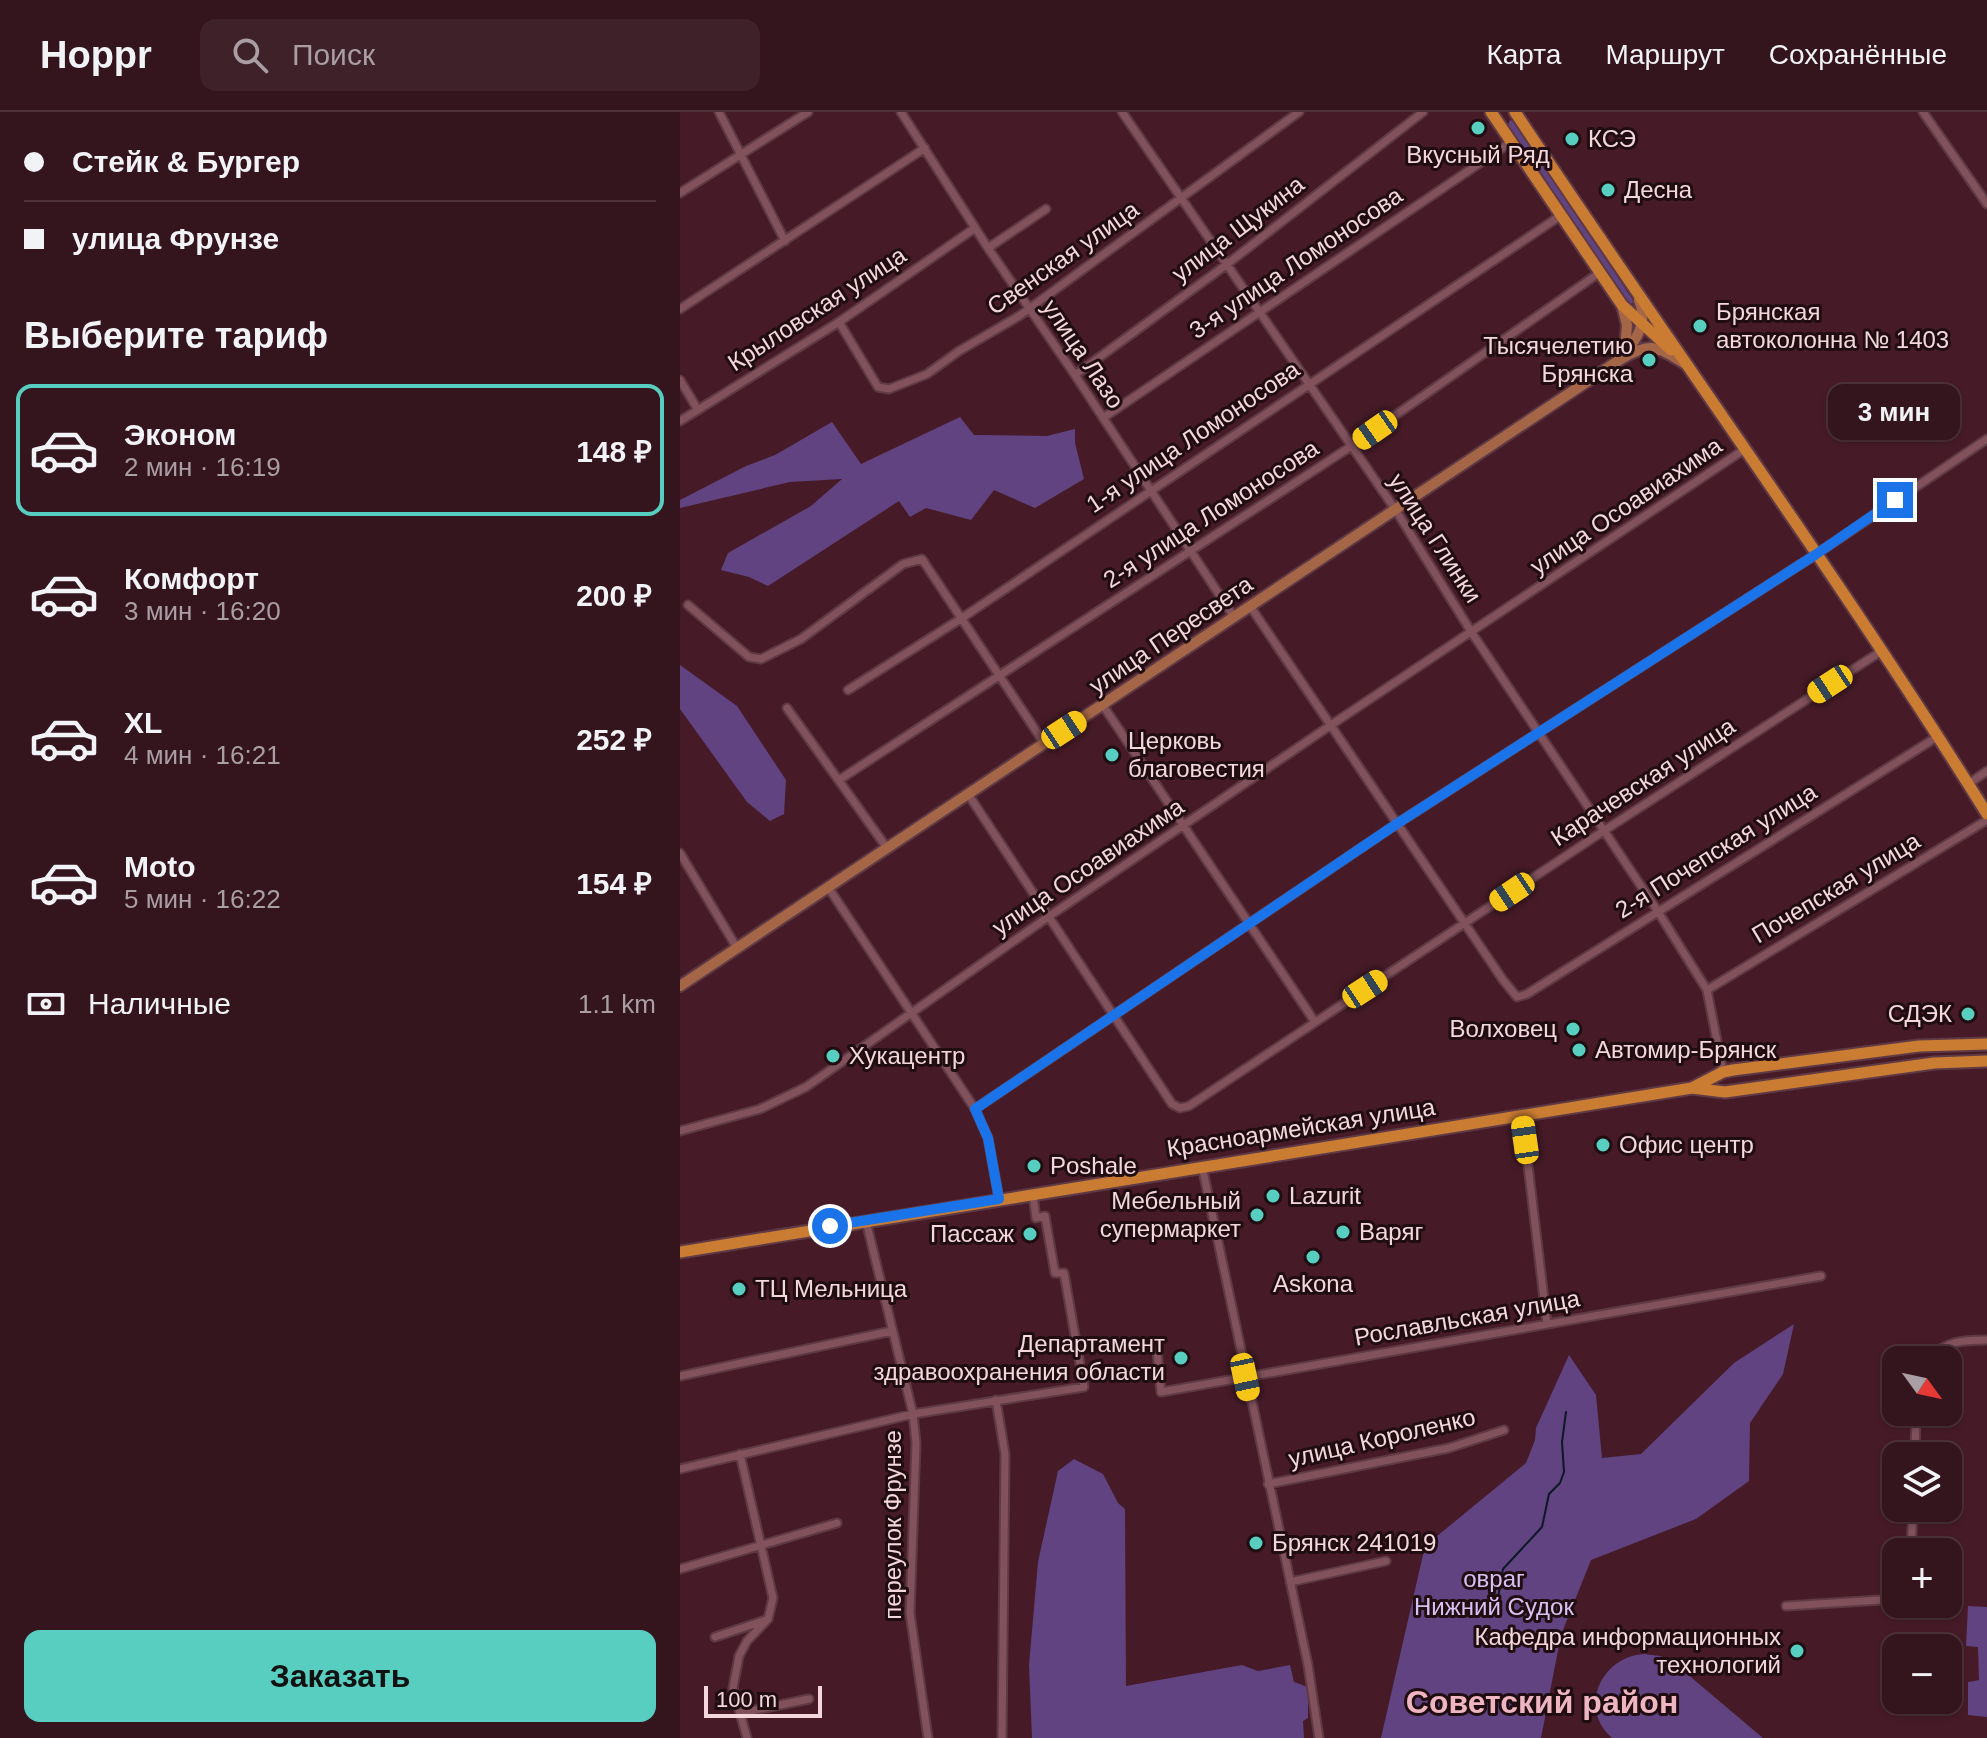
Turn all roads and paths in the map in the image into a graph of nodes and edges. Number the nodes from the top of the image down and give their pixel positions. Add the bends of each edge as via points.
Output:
1 (719, 112) edge
2 (808, 112) edge
3 (901, 112) edge
4 (1122, 112) edge
5 (1299, 112) edge
6 (1423, 112) edge
7 (1491, 112) edge
8 (1515, 112) edge
9 (1923, 112) edge
10 (1511, 142) junction
11 (925, 148) junction
12 (740, 155) junction
13 (680, 193) edge
14 (1183, 198) junction
15 (1987, 204) edge
16 (1046, 209) dead end
17 (1560, 216) junction
18 (975, 228) junction
19 (785, 241) junction
20 (988, 248) junction
21 (1226, 265) junction
22 (1599, 273) junction
23 (1638, 295) junction
24 (1622, 305) junction
25 (1029, 308) junction
26 (680, 309) edge
27 (1257, 312) junction
28 (839, 322) junction
29 (1642, 324) junction
30 (1621, 359) junction
31 (1689, 366) junction
32 (1075, 375) junction
33 (680, 380) edge
34 (1308, 385) junction
35 (698, 410) junction
36 (1103, 418) junction
37 (680, 421) edge
38 (1987, 439) edge
39 (1350, 447) junction
40 (1745, 449) junction
41 (1149, 490) junction
42 (1395, 509) junction
43 (1190, 552) junction
44 (1815, 555) junction
45 (688, 605) dead end
46 (1250, 606) junction
47 (1234, 617) junction
48 (962, 618) junction
49 (1472, 633) junction
50 (1880, 652) junction
51 (999, 675) junction
52 (848, 690) dead end
53 (1102, 704) junction
54 (787, 708) dead end
55 (1331, 725) junction
56 (1540, 734) junction
57 (1937, 737) junction
58 (1044, 743) junction
59 (1987, 771) edge
60 (839, 780) junction
61 (1968, 784) junction
62 (968, 794) junction
63 (1987, 817) edge
64 (1398, 823) junction
65 (1184, 826) junction
66 (1605, 830) junction
67 (887, 848) junction
68 (680, 853) edge
69 (828, 887) junction
70 (1657, 910) junction
71 (1048, 917) junction
72 (1251, 923) junction
73 (1465, 923) junction
74 (737, 948) junction
75 (680, 986) edge
76 (1707, 990) junction
77 (910, 1014) junction
78 (1112, 1017) junction
79 (1315, 1022) junction
80 (1987, 1044) edge
81 (1987, 1061) edge
82 (1723, 1072) junction
83 (1692, 1088) junction
84 (975, 1109) junction
85 (1522, 1115) junction
86 (680, 1131) edge
87 (1202, 1166) junction
88 (1033, 1194) junction
89 (999, 1199) junction
90 (866, 1221) junction
91 (680, 1252) edge
92 (1821, 1276) dead end
93 (1547, 1324) junction
94 (892, 1331) junction
95 (1987, 1340) edge
96 (1944, 1346) edge
97 (1157, 1351) dead end
98 (680, 1376) edge
99 (1245, 1377) junction
100 (996, 1400) junction
101 (913, 1414) junction
102 (1504, 1430) dead end
103 (740, 1454) junction
104 (680, 1469) edge
105 (1268, 1484) junction
106 (837, 1523) dead end
107 (760, 1546) junction
108 (1386, 1561) dead end
109 (680, 1569) edge
110 (1290, 1582) junction
111 (1882, 1600) edge
112 (1786, 1606) dead end
113 (768, 1619) junction
114 (715, 1637) dead end
115 (809, 1699) dead end
116 (741, 1713) junction
117 (747, 1738) edge
118 (928, 1738) edge
119 (1002, 1738) edge
120 (1319, 1738) edge

1 - 12 street
2 - 12 street
3 - 11 street, улица Лазо
4 - 14 street, улица Глинки
5 - 14 street, Свенская улица
6 - 21 street, улица Щукина
7 - 10 main road
8 - 23 main road
9 - 15 street
10 - 17 main road
10 - 27 street, 3-я улица Ломоносова
11 - 18 street, улица Лазо
11 - 19 street
12 - 13 street
12 - 19 street
14 - 21 street, улица Глинки
14 - 25 street, Свенская улица
16 - 20 street
17 - 22 main road
17 - 34 street, 1-я улица Ломоносова
18 - 20 street, улица Лазо
18 - 28 street, Крыловская улица
19 - 26 street
20 - 25 street, улица Лазо
21 - 27 street, улица Глинки
21 - 32 street, улица Щукина
22 - 24 main road
22 - 39 street, 2-я улица Ломоносова
23 - 29 main road
23 - 31 main road
24 - 29 main road
24 - 30 main road via 1628,334
25 - 28 street, Свенская улица via 927,374 889,389 878,387
25 - 32 street, улица Лазо
27 - 34 street, улица Глинки
27 - 36 street, 3-я улица Ломоносова
28 - 35 street, Крыловская улица
29 - 30 main road
29 - 31 main road
30 - 31 main road, улица Пересвета via 1639,348 1654,347
30 - 42 main road, улица Пересвета
31 - 40 main road
32 - 36 street, улица Лазо
33 - 35 street
34 - 39 street, улица Глинки
34 - 41 street, 1-я улица Ломоносова
35 - 37 street, Крыловская улица
36 - 41 street, улица Лазо
38 - 44 street
39 - 42 street, улица Глинки
39 - 43 street, 2-я улица Ломоносова
40 - 44 main road
40 - 49 street, улица Осоавиахима
41 - 43 street, улица Лазо
41 - 48 street, 1-я улица Ломоносова
42 - 46 main road, улица Пересвета
42 - 49 street, улица Глинки
43 - 47 street, улица Лазо
43 - 51 street, 2-я улица Ломоносова
44 - 50 main road
44 - 56 street
45 - 48 street via 749,657 761,659 801,639 903,564 922,559
46 - 47 main road, улица Пересвета
46 - 55 street
47 - 53 main road, улица Пересвета
48 - 51 street
48 - 52 street, 1-я улица Ломоносова
49 - 55 street, улица Осоавиахима
49 - 56 street, улица Глинки
50 - 57 main road
50 - 66 street, Карачевская улица
51 - 58 street
51 - 60 street, 2-я улица Ломоносова
53 - 58 main road, улица Пересвета
53 - 65 street
54 - 60 street
55 - 64 street
55 - 65 street, улица Осоавиахима
56 - 64 street
56 - 66 street, улица Глинки
57 - 61 main road
57 - 70 street, 2-я Почепская улица
58 - 62 main road, улица Пересвета
59 - 61 street
60 - 67 street
61 - 63 main road
62 - 67 main road, улица Пересвета
62 - 71 street
63 - 76 street, Почепская улица
64 - 72 street
64 - 73 street
65 - 71 street, улица Осоавиахима
65 - 72 street
66 - 70 street, улица Глинки
66 - 73 street, Карачевская улица
67 - 69 main road, улица Пересвета
68 - 74 street
69 - 74 main road, улица Пересвета
69 - 77 street
70 - 73 street, 2-я Почепская улица via 1517,997
70 - 76 street, улица Глинки
71 - 77 street, улица Осоавиахима
71 - 78 street
72 - 78 street
72 - 79 street
73 - 79 street, Карачевская улица
74 - 75 main road, улица Пересвета
76 - 82 street
77 - 84 street
77 - 86 street, улица Осоавиахима via 806,1087 760,1109
78 - 79 street, Карачевская улица via 1172,1104 1180,1108
78 - 84 street
80 - 82 main road via 1919,1046
81 - 83 main road via 1934,1063 1725,1092
82 - 83 main road
83 - 85 main road, Красноармейская улица
84 - 89 street via 988,1138
85 - 87 main road, Красноармейская улица
85 - 93 street
87 - 88 main road, Красноармейская улица
87 - 99 street
88 - 89 main road, Красноармейская улица
88 - 100 street via 1036,1218 1045,1216 1055,1273 1064,1273 1084,1387
89 - 90 main road, Красноармейская улица
90 - 91 main road, Красноармейская улица
90 - 94 street, переулок Фрунзе
92 - 93 street, Рославльская улица
93 - 99 street, Рославльская улица
94 - 98 street
94 - 101 street, переулок Фрунзе
95 - 96 street via 1957,1340
97 - 99 street, Рославльская улица via 1161,1392
99 - 105 street
100 - 101 street
100 - 119 street via 1005,1454
101 - 103 street
101 - 118 street, переулок Фрунзе via 910,1613
102 - 105 street, улица Короленко via 1449,1448
103 - 104 street
103 - 107 street
105 - 110 street
106 - 107 street
107 - 109 street
107 - 113 street via 773,1598
108 - 110 street
110 - 120 street
111 - 112 street
113 - 114 street
113 - 116 street via 739,1656 733,1688
115 - 116 street
116 - 117 street

